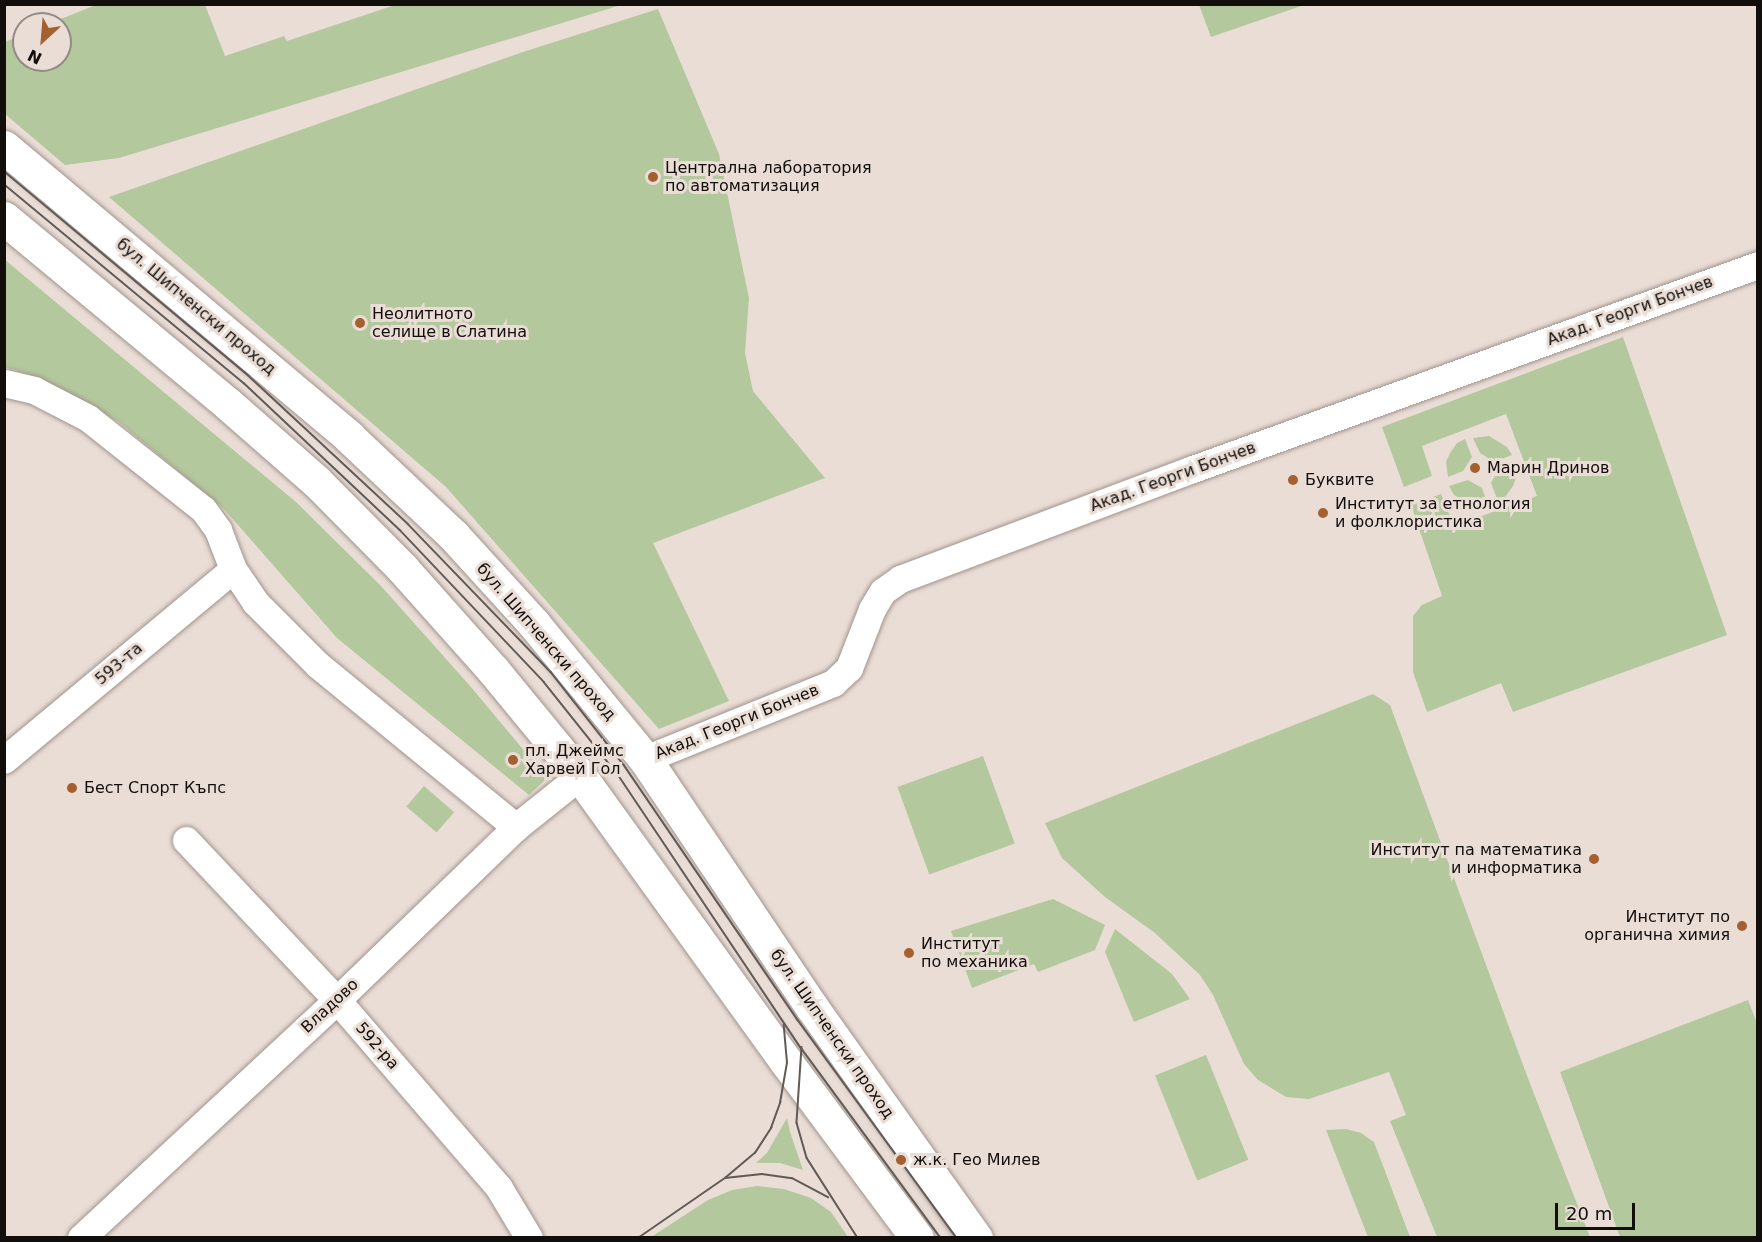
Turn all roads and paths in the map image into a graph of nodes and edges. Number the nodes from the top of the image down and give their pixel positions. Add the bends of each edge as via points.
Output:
1 (4, 147) edge
2 (4, 218) edge
3 (1758, 265) edge
4 (4, 383) edge
5 (233, 569) junction
6 (645, 759) junction
7 (4, 760) edge
8 (580, 776) junction
9 (516, 827) junction
10 (186, 840) dead end
11 (337, 1000) junction
12 (81, 1238) edge
13 (529, 1238) edge
14 (917, 1238) edge
15 (976, 1238) edge

1 - 6 main road, бул. Шипченски проход via 260,360 454,536 534,624
2 - 8 main road via 317,482 403,569
3 - 6 street, Акад. Георги Бончев via 900,579 883,591 849,668 833,683
4 - 5 street via 34,390 88,418 157,470 203,509 218,530
5 - 7 street, 593-та
5 - 9 street via 255,602 318,665
6 - 15 main road, бул. Шипченски проход via 811,1006
8 - 9 street, Владово
8 - 14 main road
9 - 11 street, Владово
10 - 11 street, 592-ра
11 - 12 street, Владово
11 - 13 street, 592-ра via 499,1188

